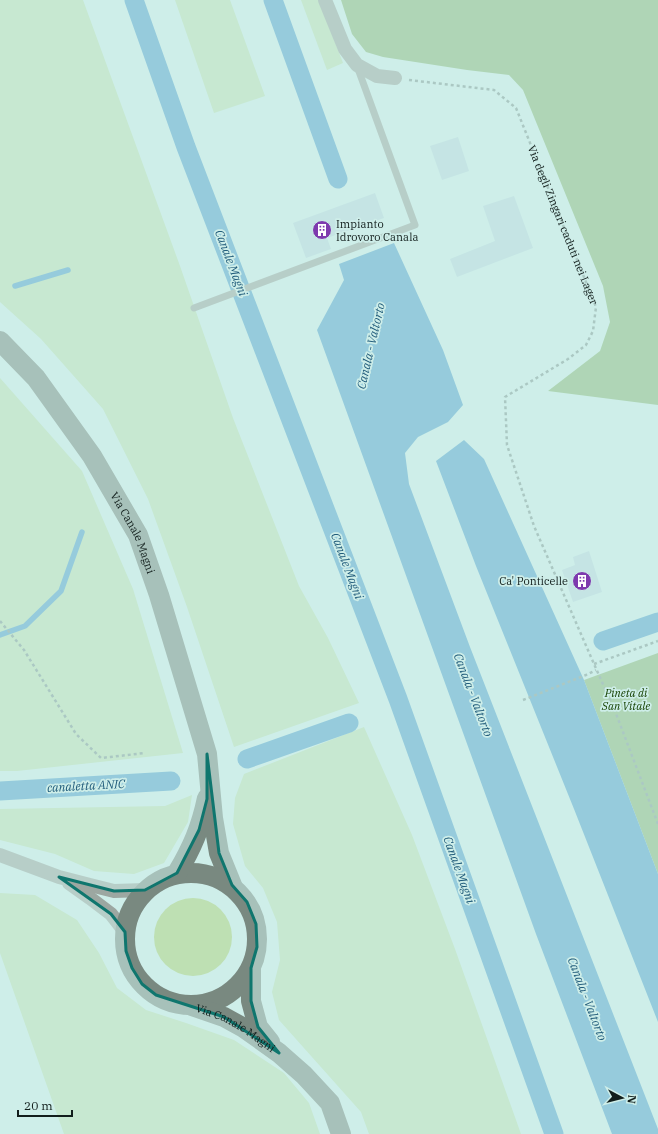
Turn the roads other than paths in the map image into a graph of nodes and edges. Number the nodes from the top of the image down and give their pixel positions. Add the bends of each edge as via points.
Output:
1 (325, 0) edge
2 (357, 65) junction
3 (395, 78) road end
4 (194, 308) dead end
5 (0, 341) edge
6 (207, 754) junction
7 (0, 855) edge
8 (177, 873) junction
9 (59, 877) junction
10 (232, 886) junction
11 (145, 890) junction
12 (125, 932) junction
13 (251, 968) junction
14 (191, 1005) junction
15 (279, 1053) junction
16 (341, 1134) edge

1 - 2 street via 345,49
2 - 3 street via 377,76
2 - 4 lane via 415,225
5 - 6 main road, Via Canale Magni via 36,378 92,456 138,535
6 - 8 main road, Via Canale Magni via 206,799 199,830
6 - 10 main road, Via Canale Magni via 219,853
7 - 9 street
8 - 10 main road via 196,872 215,876
8 - 11 main road
9 - 11 street via 114,891
9 - 12 street via 111,914
10 - 13 main road via 248,902 256,924 258,946
11 - 12 main road via 135,902
12 - 14 main road via 126,950 132,968 142,984 156,996 173,1003
13 - 14 main road via 240,984 226,995 209,1003
13 - 15 main road, Via Canale Magni via 251,1001 258,1027
14 - 15 main road, Via Canale Magni via 224,1017
15 - 16 main road, Via Canale Magni via 330,1103

